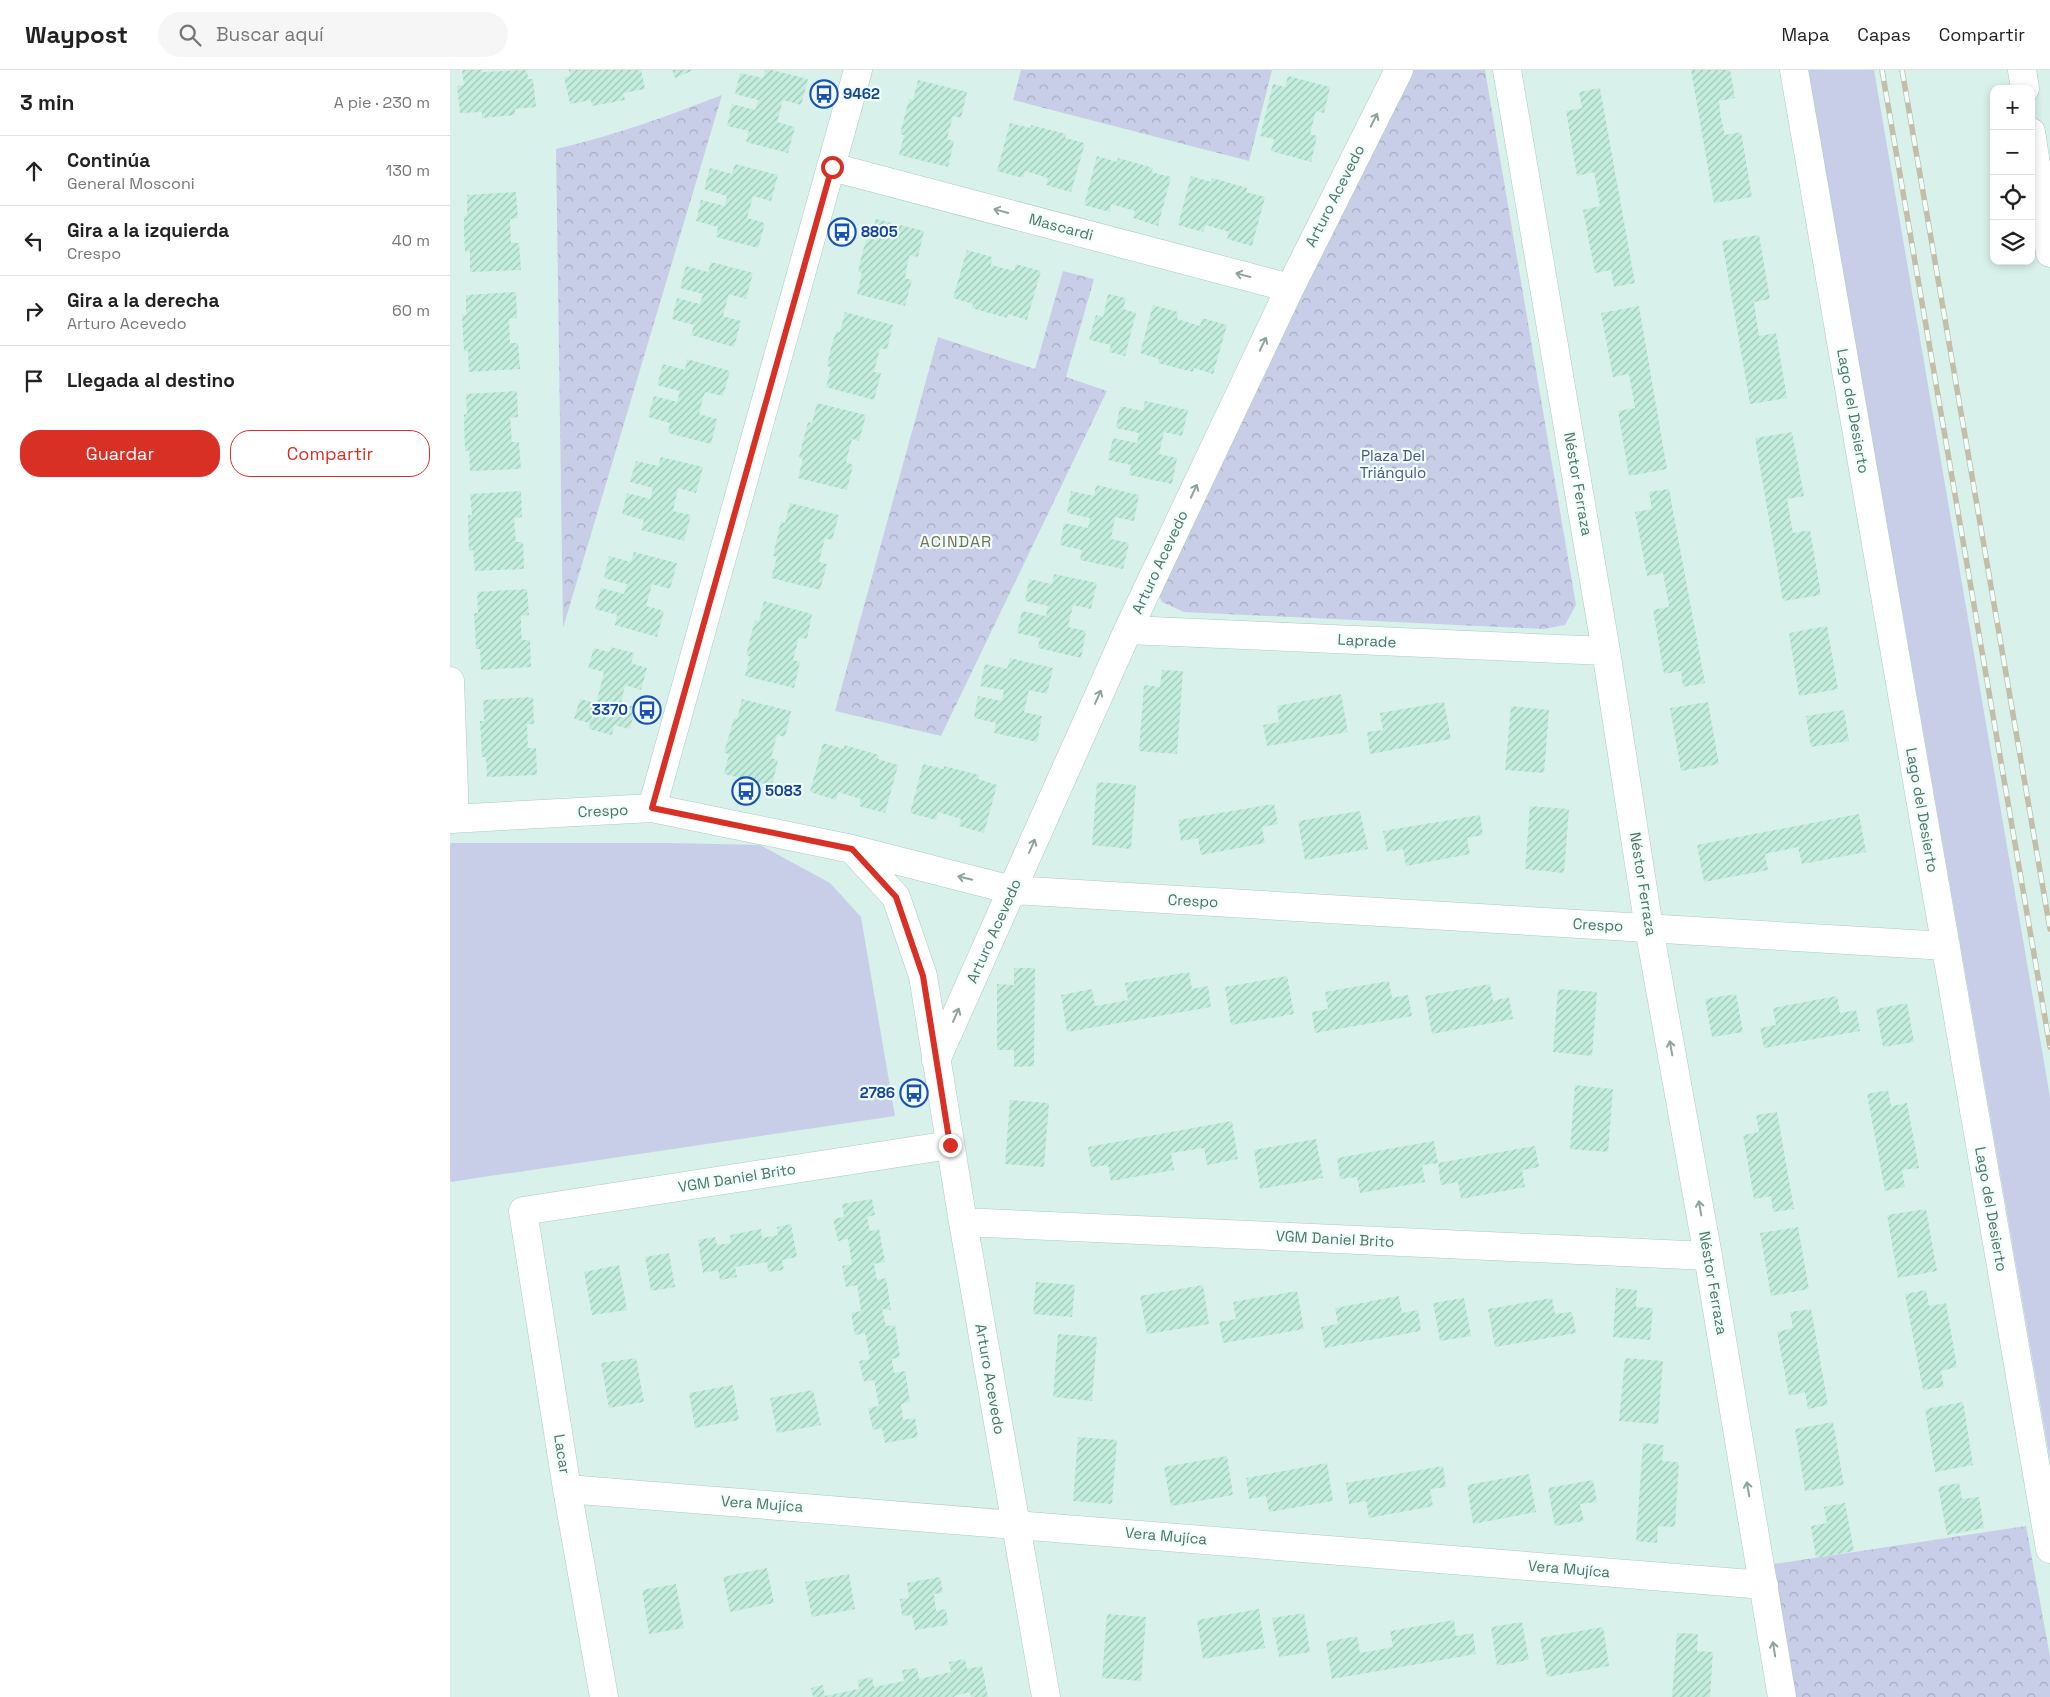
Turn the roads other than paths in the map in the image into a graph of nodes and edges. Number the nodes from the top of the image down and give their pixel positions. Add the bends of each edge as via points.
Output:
1 (858, 70) edge
2 (1399, 70) edge
3 (1507, 70) edge
4 (1794, 70) edge
5 (2022, 70) edge
6 (2024, 85) edge
7 (2035, 157) edge
8 (832, 167) junction
9 (2050, 253) edge
10 (1290, 288) junction
11 (1128, 630) junction
12 (1606, 651) junction
13 (450, 681) edge
14 (652, 808) junction
15 (452, 819) edge
16 (852, 849) junction
17 (1012, 890) junction
18 (1649, 928) junction
19 (1946, 946) junction
20 (936, 1060) junction
21 (950, 1145) junction
22 (523, 1211) joint
23 (962, 1222) junction
24 (1708, 1256) junction
25 (567, 1489) junction
26 (1016, 1524) junction
27 (2050, 1549) edge
28 (1764, 1585) junction
29 (604, 1697) edge
30 (1046, 1697) edge
31 (1782, 1697) edge

1 - 8 street
10 -> 2 street, Arturo Acevedo
3 - 12 street, Néstor Ferraza
4 - 19 street, Lago del Desierto
5 - 6 street
7 - 9 street
10 -> 8 street, Mascardi
8 - 14 street
11 -> 10 street, Arturo Acevedo
11 - 12 street, Laprade
17 -> 11 street, Arturo Acevedo
12 - 18 street, Néstor Ferraza
13 - 15 street
14 - 15 street, Crespo
14 - 16 street, Crespo
17 -> 16 street, Crespo
16 - 20 street, Arturo Acevedo via 896,897 923,976
17 - 18 street, Crespo
20 -> 17 street, Arturo Acevedo
18 - 19 street, Crespo
24 -> 18 street, Néstor Ferraza
19 - 27 street, Lago del Desierto
20 - 21 street, Arturo Acevedo
21 - 22 street, VGM Daniel Brito
21 - 23 street, Arturo Acevedo
22 - 25 street, Lacar
23 - 24 street, VGM Daniel Brito
23 - 26 street, Arturo Acevedo
28 -> 24 street, Néstor Ferraza
25 - 26 street, Vera Mujíca
25 - 29 street, Lacar
26 - 28 street, Vera Mujíca
26 - 30 street, Arturo Acevedo
31 -> 28 street, Néstor Ferraza

